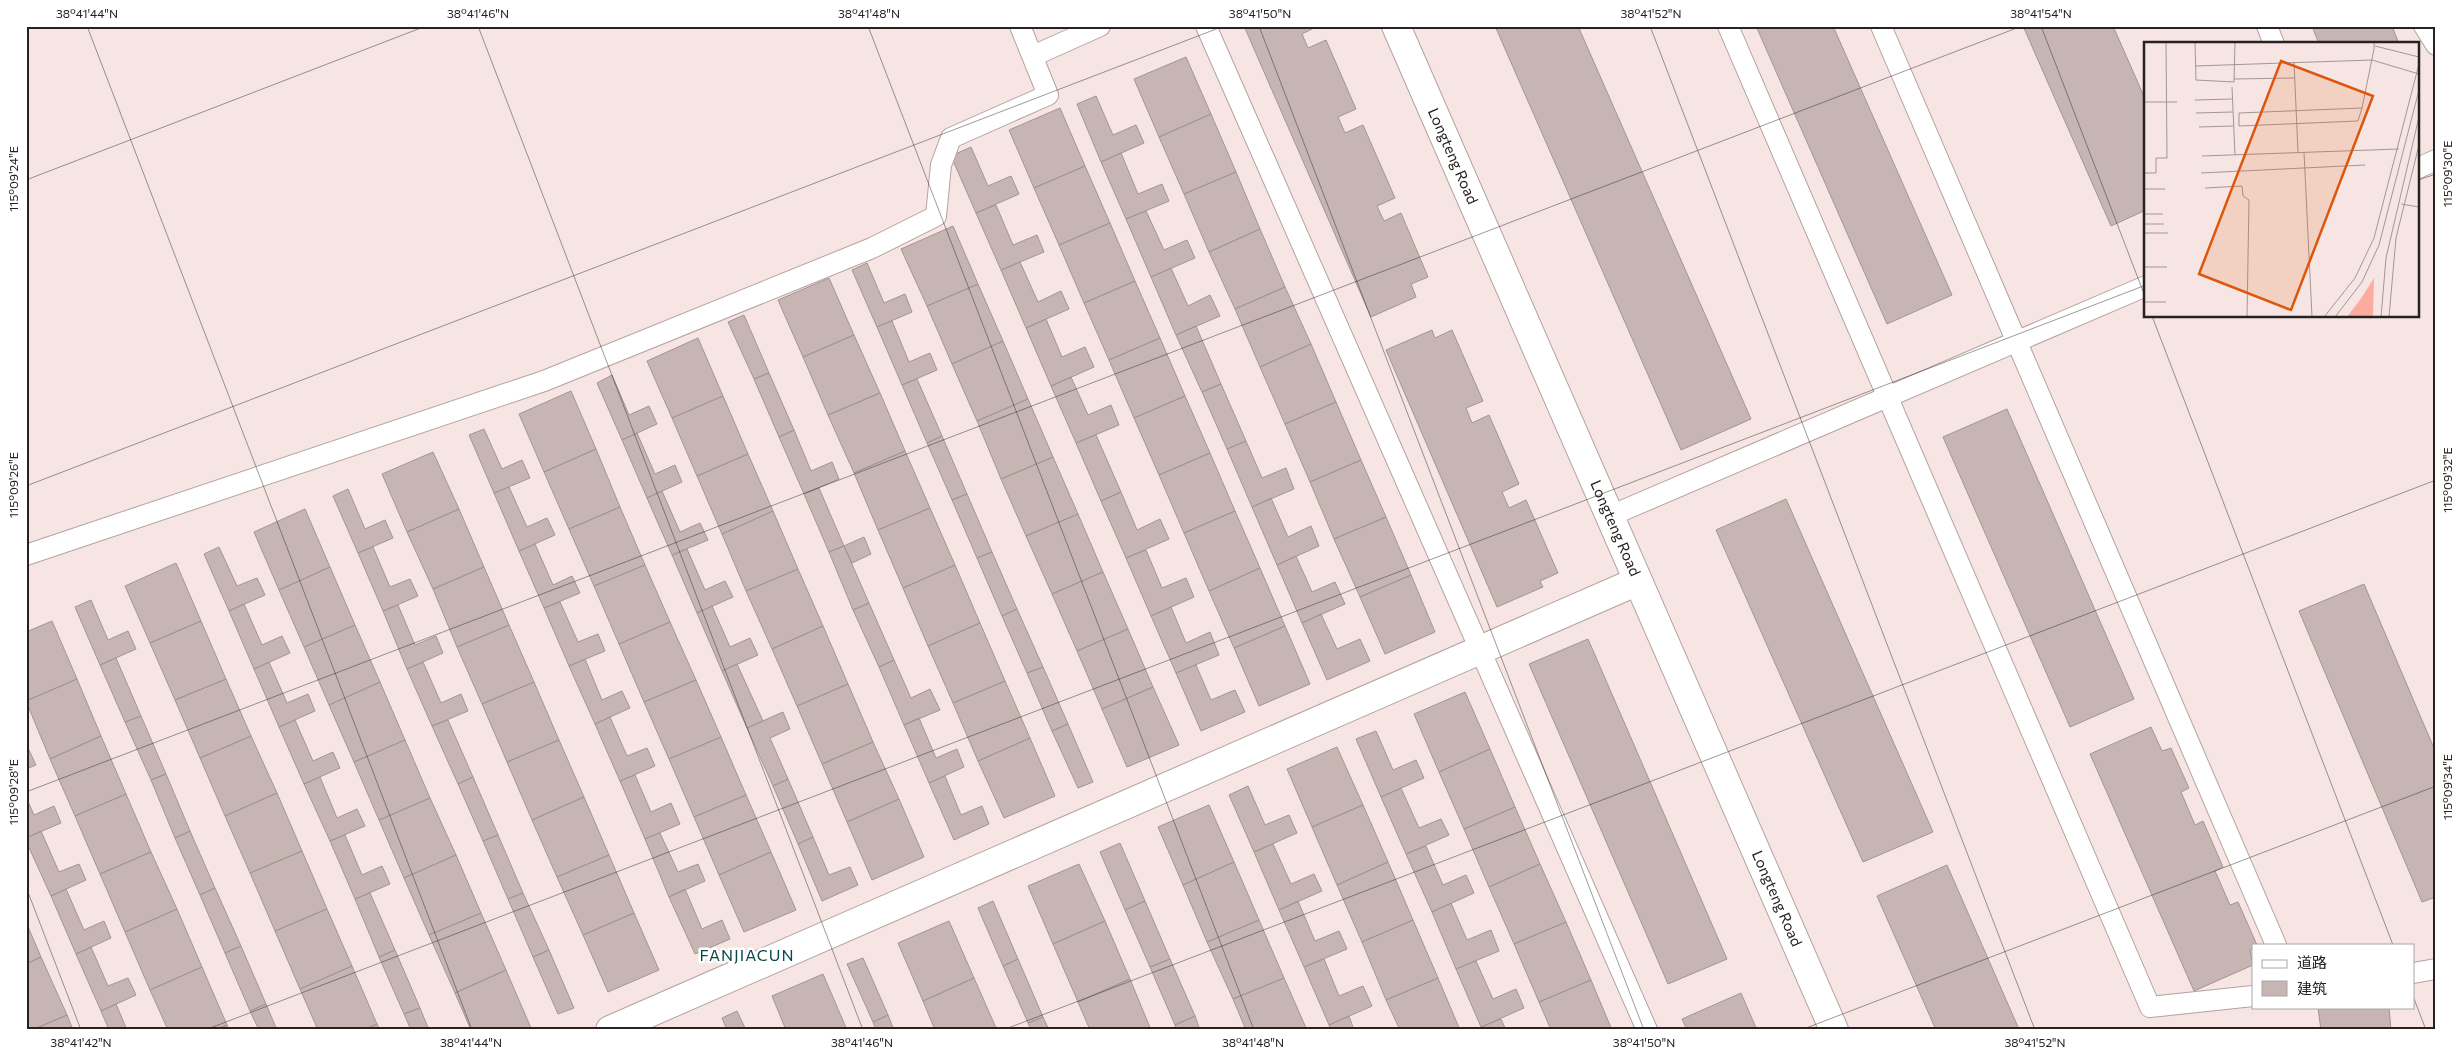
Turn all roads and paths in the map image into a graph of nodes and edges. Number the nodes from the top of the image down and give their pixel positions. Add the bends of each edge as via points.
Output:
1 (1020, 26) edge
2 (1100, 26) edge
3 (1206, 26) edge
4 (1396, 26) edge
5 (1728, 26) edge
6 (1881, 26) edge
7 (2268, 26) edge
8 (2424, 26) edge
9 (2273, 42) edge
10 (2436, 45) edge
11 (1033, 56) junction
12 (2436, 160) edge
13 (2420, 167) edge
14 (2144, 287) edge
15 (2017, 341) junction
16 (1887, 396) junction
17 (1610, 516) junction
18 (26, 555) edge
19 (1638, 581) junction
20 (1480, 650) junction
21 (2276, 944) edge
22 (2436, 969) edge
23 (2414, 973) edge
24 (2252, 996) edge
25 (610, 1030) edge
26 (1647, 1030) edge
27 (1834, 1030) edge

1 - 11 lane
2 - 11 lane
3 - 20 lane
4 - 17 street, Longteng Road
5 - 16 lane
6 - 15 lane
7 - 9 lane
8 - 10 lane
11 - 18 lane via 1048,95 951,138 941,164 936,216 872,248 544,381
12 - 13 lane
14 - 15 lane
15 - 16 lane
15 - 21 lane
16 - 17 lane
16 - 24 lane via 2150,1007
17 - 19 street, Longteng Road
19 - 20 street
19 - 27 street, Longteng Road
20 - 25 street
20 - 26 lane
22 - 23 lane

